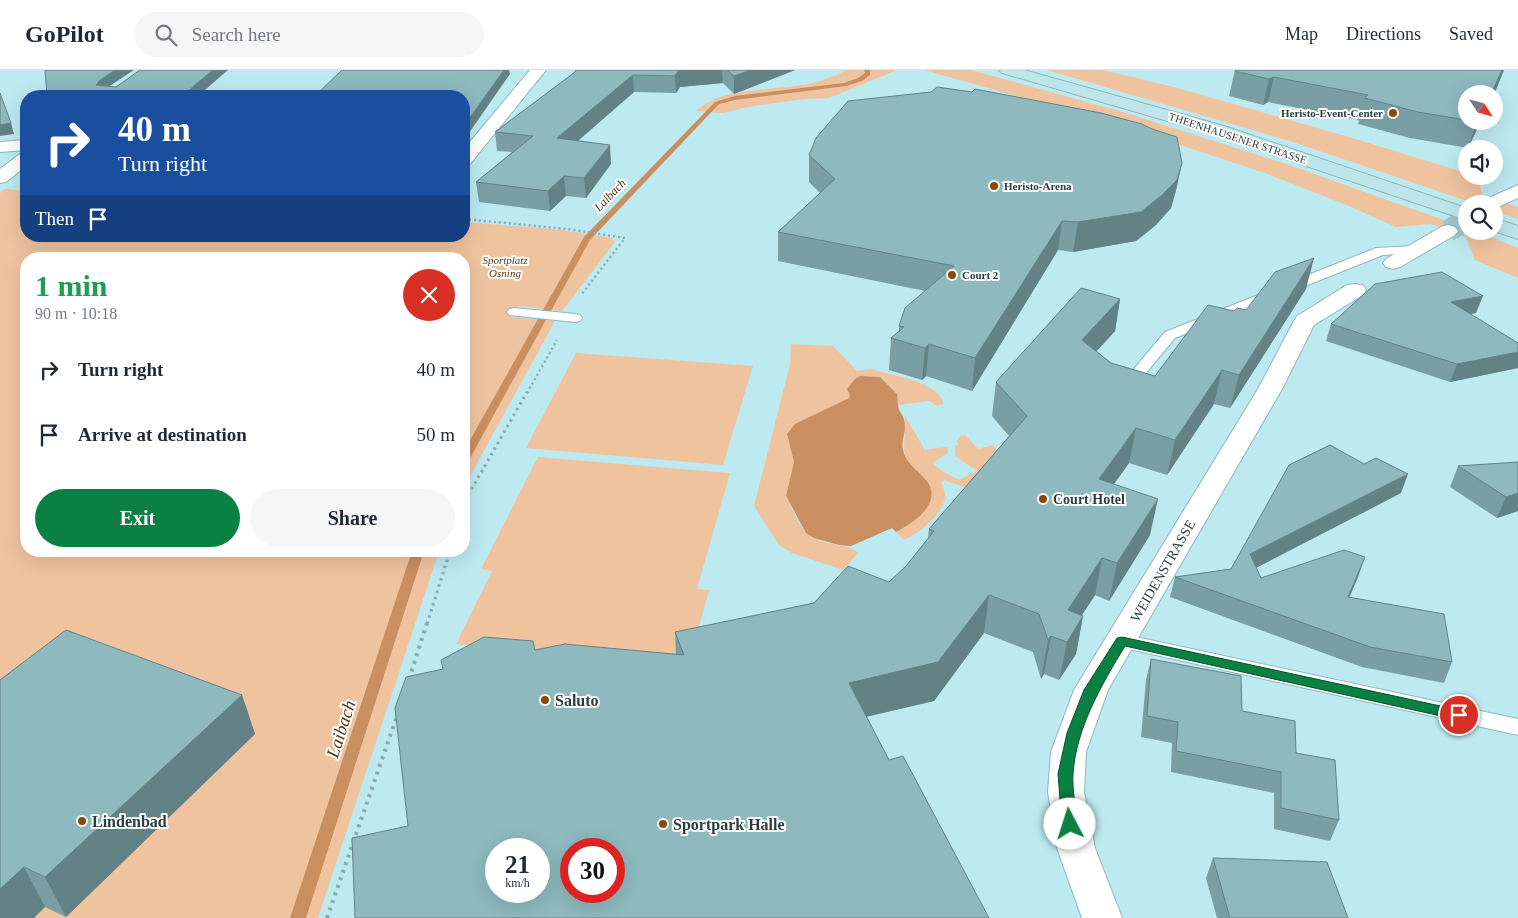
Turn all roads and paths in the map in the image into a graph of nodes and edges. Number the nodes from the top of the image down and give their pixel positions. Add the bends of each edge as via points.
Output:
1 (538, 70) edge
2 (1007, 70) edge
3 (20, 145) edge
4 (0, 147) edge
5 (470, 153) edge
6 (20, 163) edge
7 (0, 178) edge
8 (1518, 191) edge
9 (1503, 198) edge
10 (1458, 211) edge
11 (470, 221) edge
12 (1503, 227) edge
13 (1448, 231) tunnel mouth
14 (1518, 233) edge
15 (1414, 250) junction
16 (1392, 263) dead end
17 (1355, 290) dead end
18 (514, 312) dead end
19 (567, 317) junction
20 (1136, 376) edge
21 (470, 492) edge
22 (448, 557) edge
23 (1122, 641) junction
24 (409, 681) edge
25 (399, 709) edge
26 (1518, 727) edge
27 (328, 918) edge
28 (1102, 918) edge

1 - 5 street
2 - 10 main road, THEENHAUSENER STRASSE via 1218,130
3 - 4 street
6 - 7 street
8 - 9 street
11 - 19 path via 625,238
12 - 14 main road
13 - 15 street
15 - 16 street
15 - 20 lane via 1381,251 1170,335
17 - 23 street, WEIDENSTRASSE via 1305,322 1270,389
18 - 19 lane
19 - 21 path via 566,324
22 - 24 path
23 - 26 lane
23 - 28 street, WEIDENSTRASSE via 1091,690 1074,733 1066,774 1070,824 1084,877
25 - 27 path

